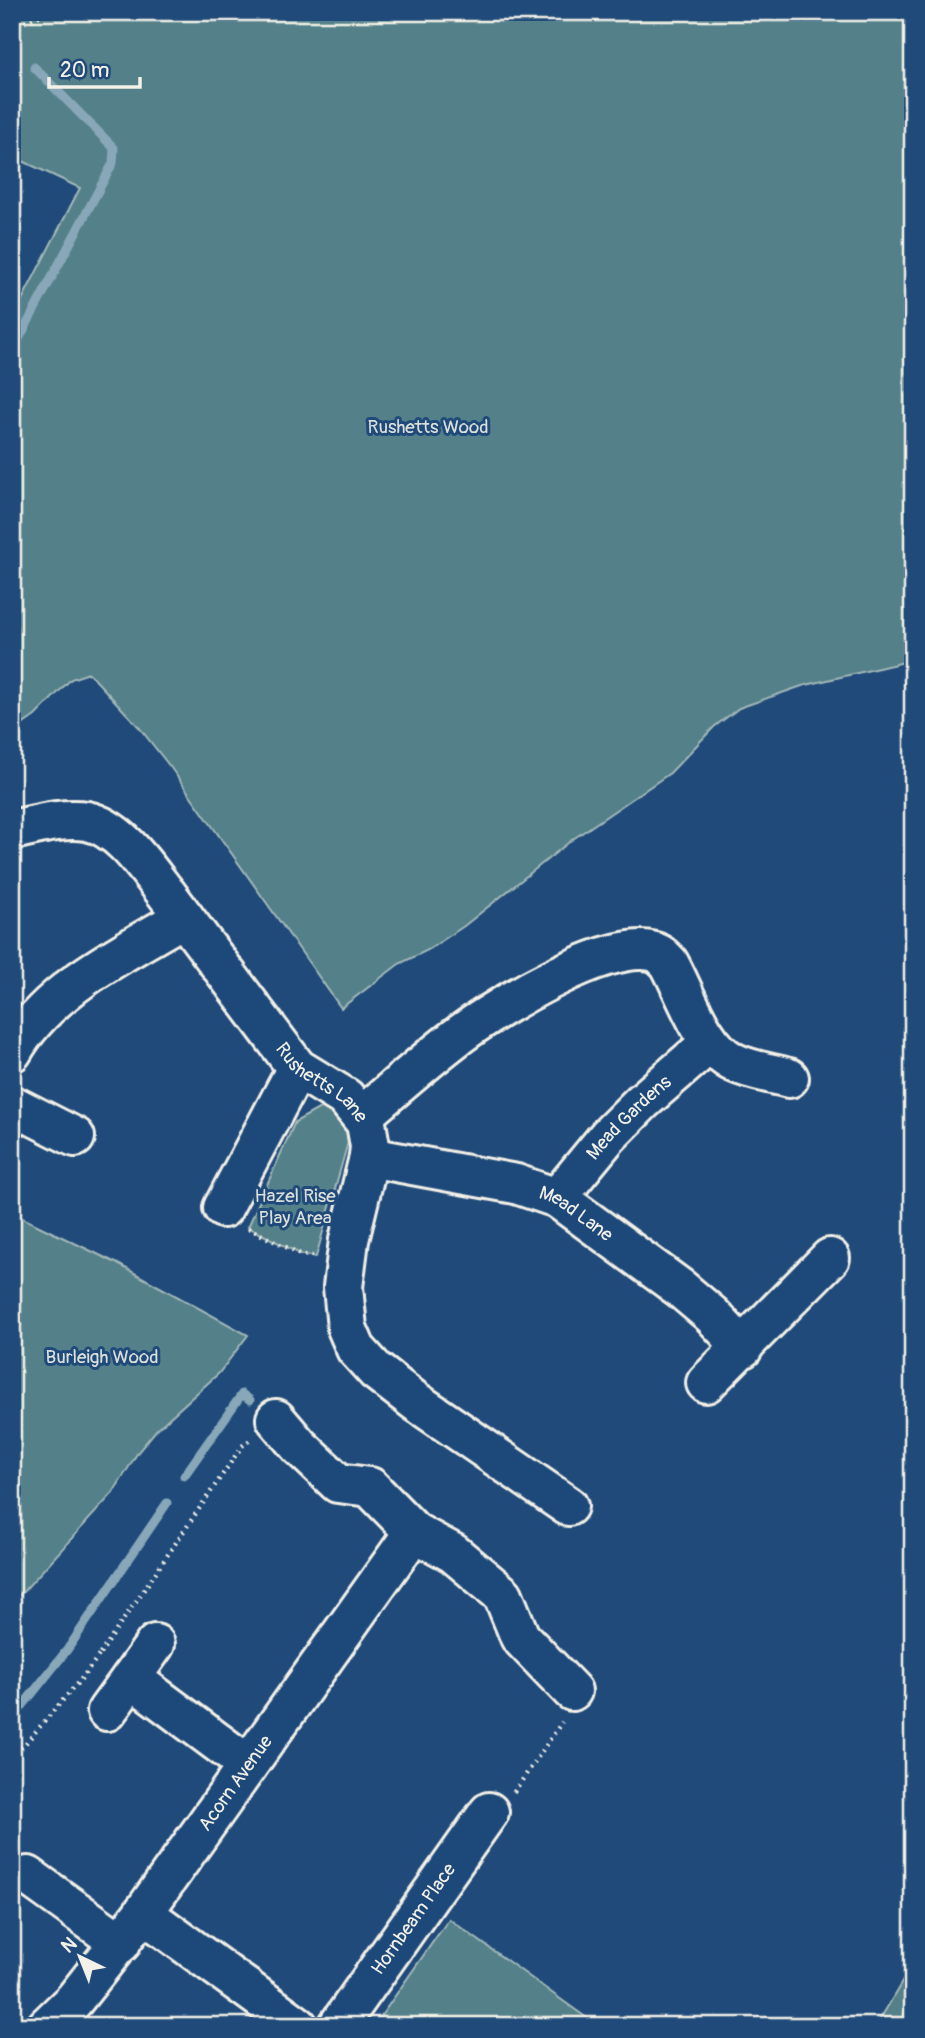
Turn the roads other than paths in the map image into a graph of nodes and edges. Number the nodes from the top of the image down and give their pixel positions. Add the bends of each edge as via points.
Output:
1 (12, 830) edge
2 (184, 917) junction
3 (710, 1043) junction
4 (12, 1052) edge
5 (297, 1068) junction
6 (789, 1077) dead end
7 (12, 1105) edge
8 (362, 1116) junction
9 (75, 1137) dead end
10 (369, 1157) junction
11 (557, 1198) junction
12 (223, 1208) road end
13 (830, 1258) dead end
14 (743, 1348) junction
15 (706, 1383) dead end
16 (276, 1419) road end
17 (568, 1506) dead end
18 (414, 1532) junction
19 (155, 1644) dead end
20 (131, 1678) junction
21 (572, 1691) road end
22 (107, 1711) dead end
23 (248, 1765) junction
24 (489, 1812) road end
25 (28, 1876) dead end
26 (132, 1928) junction
27 (47, 2026) edge
28 (298, 2026) edge
29 (338, 2026) edge

1 - 2 street, Rushetts Lane via 76,821 98,825 125,844
2 - 4 street via 71,988 38,1017
2 - 5 street, Rushetts Lane
3 - 6 street via 734,1063
3 - 8 street via 669,963 650,950 629,950 587,962 497,1010
3 - 11 street, Mead Gardens via 608,1136
5 - 8 street, Rushetts Lane via 346,1098
5 - 12 street
7 - 9 street
8 - 10 street, Rushetts Lane via 369,1135
10 - 11 street, Mead Lane via 516,1184
10 - 17 street, Rushetts Lane via 343,1287 350,1339 364,1359 395,1386
11 - 14 street, Mead Lane via 680,1288
13 - 14 street
14 - 15 street
16 - 18 street via 338,1483 370,1487
18 - 21 street via 453,1553 503,1595 520,1637
18 - 23 street, Acorn Avenue
19 - 20 street
20 - 22 street
20 - 23 street
23 - 26 street, Acorn Avenue
24 - 29 street, Hornbeam Place
25 - 26 street
26 - 27 street, Acorn Avenue
26 - 28 street

